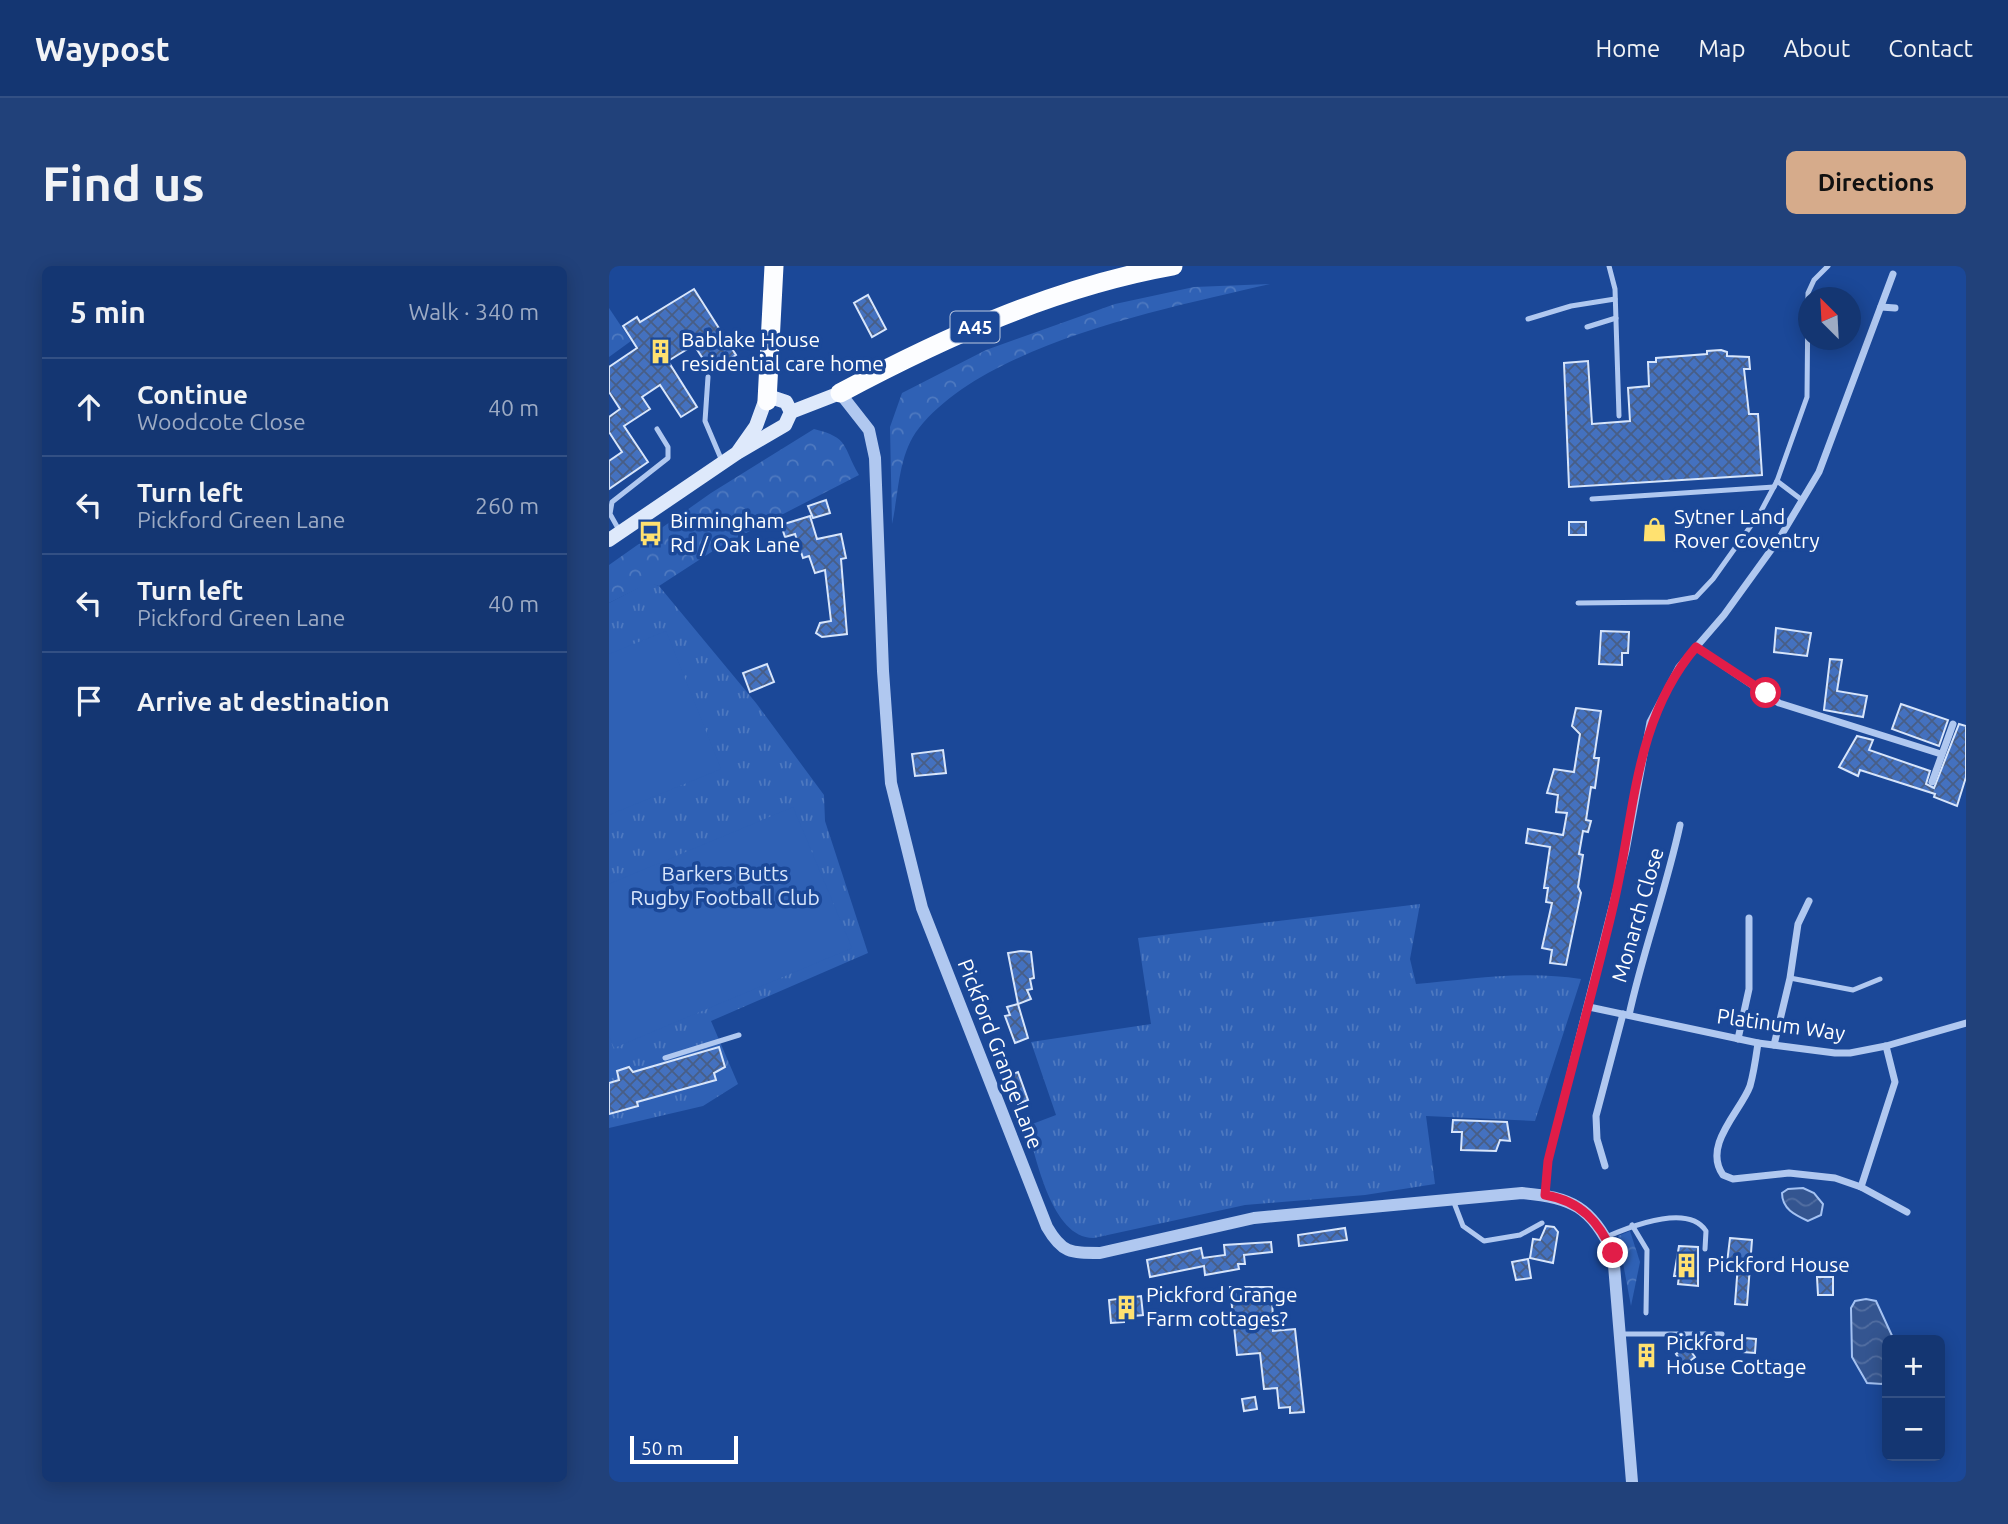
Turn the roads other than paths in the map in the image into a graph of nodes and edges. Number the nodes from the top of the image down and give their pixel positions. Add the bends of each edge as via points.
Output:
1 (774, 266) edge
2 (1173, 266) edge
3 (1609, 266) edge
4 (1828, 266) edge
5 (1893, 274) dead end
6 (1812, 287) edge
7 (1615, 299) junction
8 (1881, 307) junction
9 (1895, 308) dead end
10 (1616, 318) junction
11 (1528, 319) dead end
12 (1587, 327) dead end
13 (1807, 350) edge
14 (708, 377) dead end
15 (840, 393) junction
16 (763, 409) junction
17 (791, 412) junction
18 (1619, 416) dead end
19 (657, 429) dead end
20 (779, 429) junction
21 (737, 453) junction
22 (723, 463) junction
23 (1775, 484) junction
24 (1592, 499) dead end
25 (1802, 500) junction
26 (615, 536) edge
27 (1578, 603) dead end
28 (1696, 647) junction
29 (1953, 724) dead end
30 (1941, 754) junction
31 (1932, 782) dead end
32 (1680, 825) dead end
33 (1809, 901) dead end
34 (1749, 918) dead end
35 (1790, 978) junction
36 (1880, 979) dead end
37 (1589, 1006) junction
38 (1626, 1014) junction
39 (1966, 1023) edge
40 (739, 1035) dead end
41 (1738, 1039) junction
42 (1758, 1043) junction
43 (1774, 1045) junction
44 (1886, 1046) junction
45 (665, 1058) dead end
46 (1605, 1166) dead end
47 (1861, 1187) junction
48 (1545, 1195) junction
49 (1453, 1200) junction
50 (1907, 1212) dead end
51 (1542, 1223) dead end
52 (1632, 1225) junction
53 (1606, 1237) junction
54 (1705, 1249) dead end
55 (1646, 1313) dead end
56 (1621, 1334) junction
57 (1722, 1334) dead end
58 (1632, 1482) edge

1 - 16 highway
2 - 15 highway, A45 via 1117,278 1014,312
3 - 7 lane
4 - 6 lane
5 - 8 street
7 - 10 lane
7 - 11 lane
8 - 9 street
8 - 25 street via 1818,472
10 - 12 lane
10 - 18 lane
13 - 23 lane via 1807,397
14 - 22 lane via 705,421
15 - 17 main road
15 - 49 street, Pickford Grange Lane via 869,430 875,458 891,783 919,895 1056,1243 1064,1250 1100,1253 1254,1218
16 - 17 main road via 781,400
16 - 20 main road via 767,428
16 - 21 main road
17 - 20 main road
19 - 26 lane via 668,447 668,458 612,502
20 - 21 main road
21 - 22 main road
22 - 26 main road
23 - 24 lane
23 - 25 lane
23 - 27 lane via 1760,513 1696,597 1668,602
25 - 28 street via 1779,539
28 - 30 street via 1779,703
28 - 37 street via 1666,687 1650,722 1626,851
29 - 30 street
30 - 31 street
32 - 38 street, Monarch Close via 1667,886
33 - 35 street via 1798,924
34 - 41 street via 1749,989
35 - 36 lane via 1853,990
35 - 43 street
37 - 38 street, Platinum Way
37 - 48 street via 1552,1147
38 - 41 street, Platinum Way
38 - 46 street, Monarch Close via 1596,1116
39 - 44 street, Platinum Way
40 - 45 lane
41 - 42 street, Platinum Way
42 - 43 street, Platinum Way
42 - 47 street via 1749,1087 1727,1121 1720,1171 1733,1179 1789,1173 1835,1178
43 - 44 street, Platinum Way via 1850,1053
44 - 47 street via 1895,1082
47 - 50 street
48 - 49 street, Pickford Grange Lane
48 - 53 street, Pickford Grange Lane via 1574,1203
49 - 51 lane via 1463,1226 1484,1241 1520,1235
52 - 53 lane
52 - 54 lane via 1666,1219 1692,1222 1706,1231
52 - 55 lane via 1647,1250
53 - 56 street via 1613,1253
56 - 57 lane
56 - 58 street

